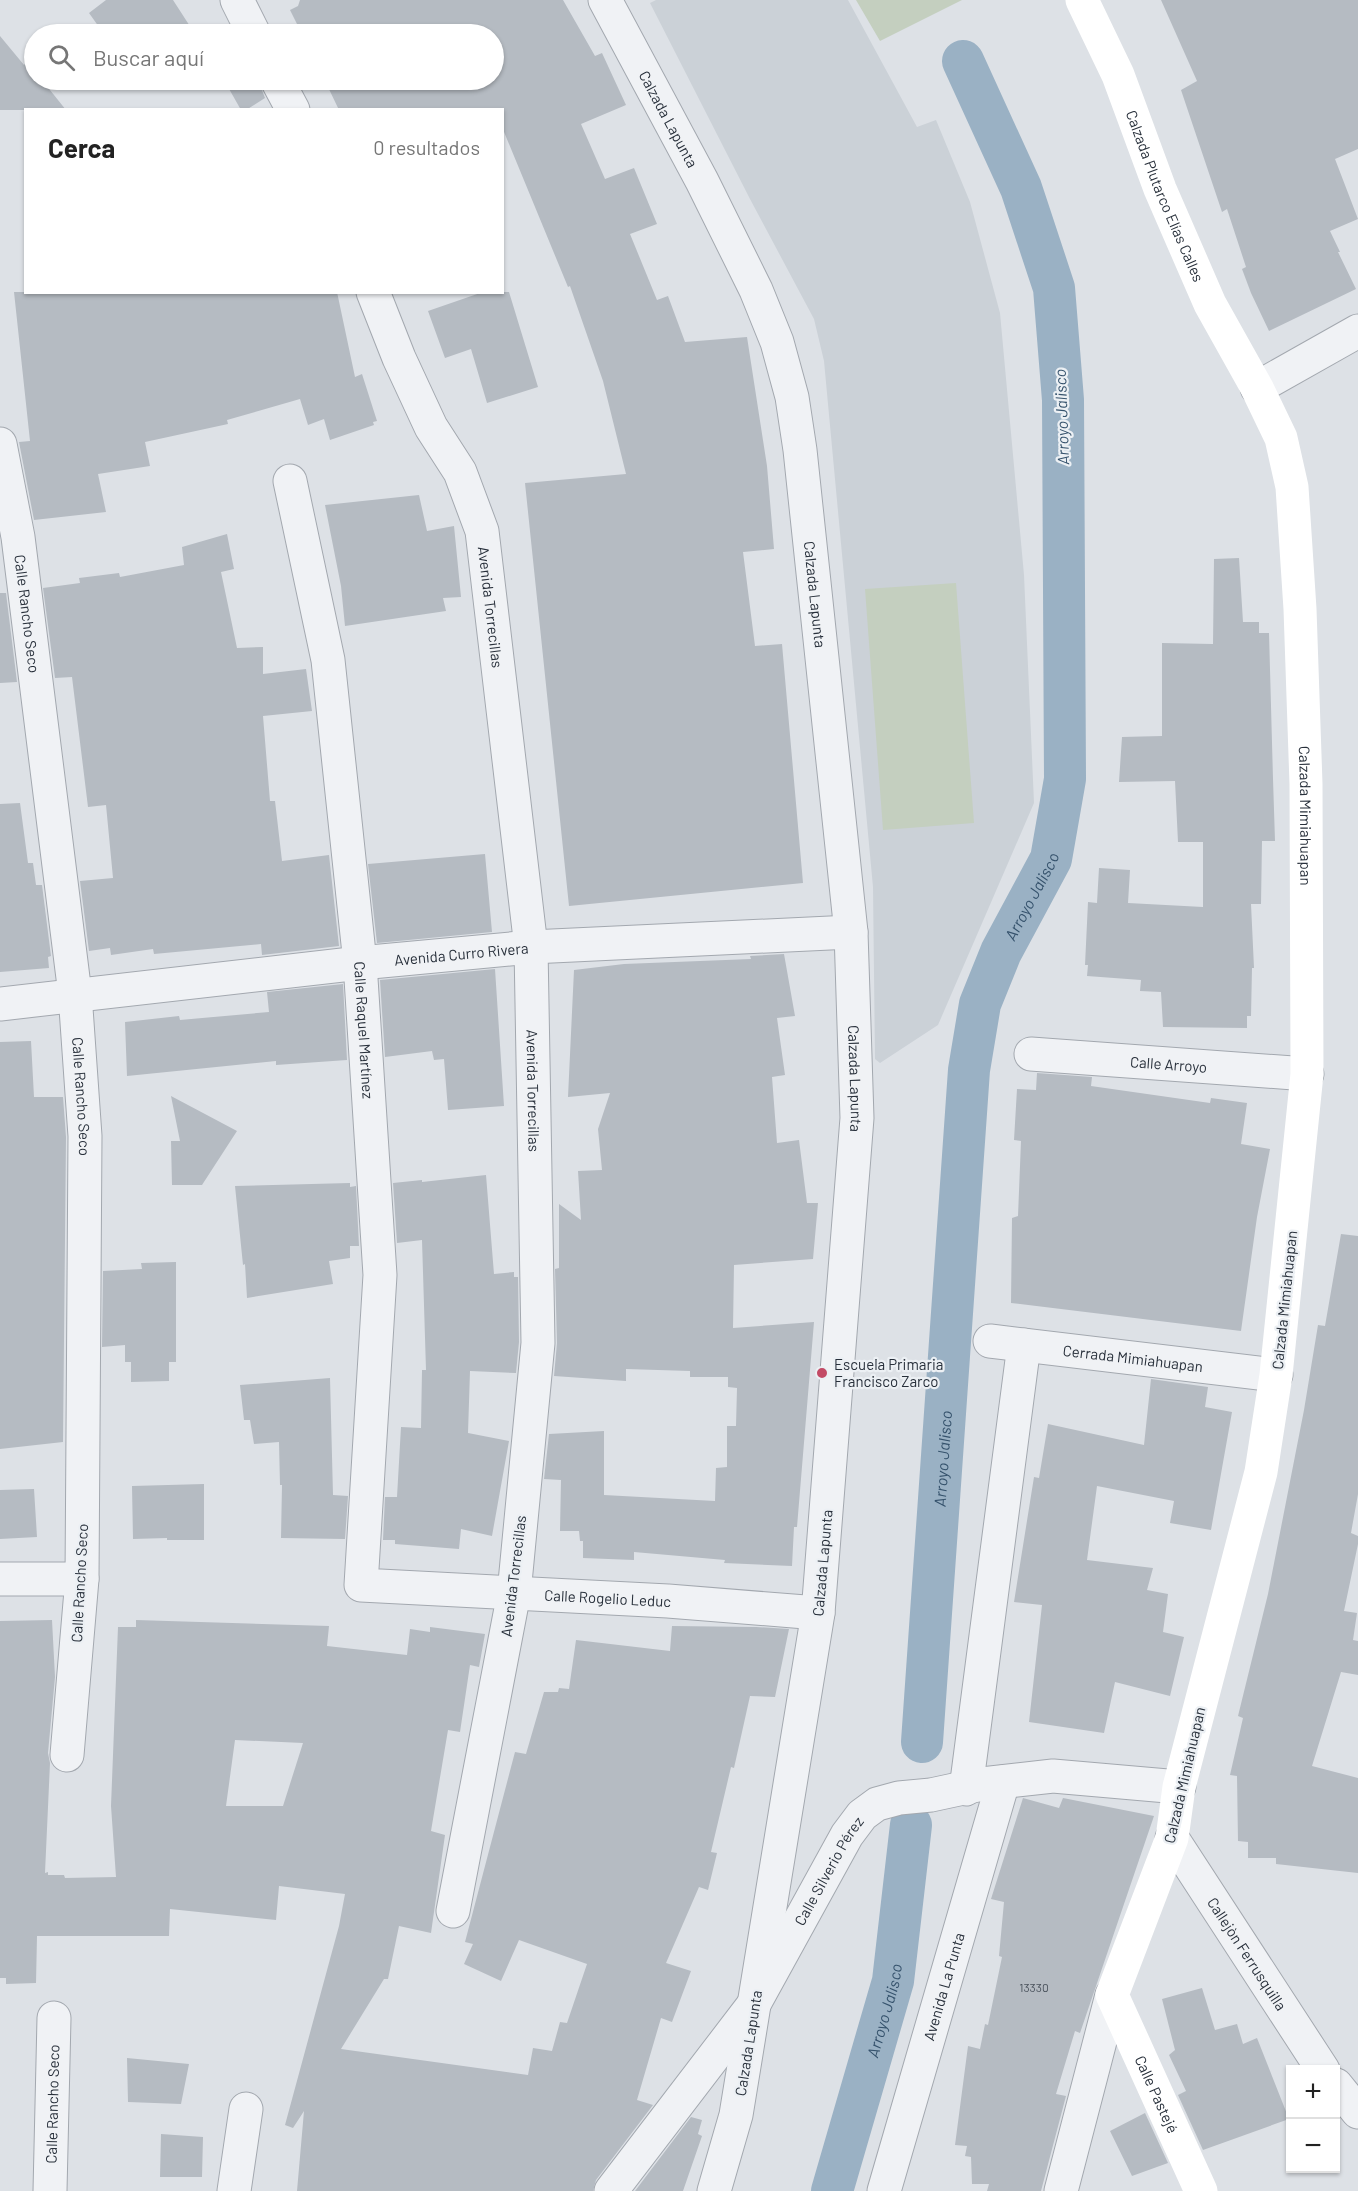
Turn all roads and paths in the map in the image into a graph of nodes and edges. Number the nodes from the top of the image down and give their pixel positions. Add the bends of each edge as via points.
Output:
1 (237, 0) edge
2 (605, 0) edge
3 (1082, 0) edge
4 (249, 24) edge
5 (282, 90) edge
6 (292, 108) edge
7 (374, 294) edge
8 (1358, 331) edge
9 (1257, 388) junction
10 (0, 444) edge
11 (290, 481) dead end
12 (851, 932) junction
13 (531, 947) junction
14 (360, 963) junction
15 (75, 994) junction
16 (0, 1004) edge
17 (1031, 1054) dead end
18 (1307, 1074) junction
19 (990, 1341) dead end
20 (1024, 1346) junction
21 (1276, 1375) junction
22 (0, 1579) edge
23 (82, 1579) junction
24 (361, 1585) joint
25 (514, 1593) junction
26 (818, 1613) junction
27 (67, 1755) dead end
28 (1003, 1782) junction
29 (1179, 1787) junction
30 (966, 1789) junction
31 (1172, 1838) junction
32 (453, 1911) dead end
33 (1112, 1995) junction
34 (754, 2004) junction
35 (54, 2018) dead end
36 (1320, 2065) edge
37 (1340, 2091) edge
38 (246, 2109) dead end
39 (1358, 2112) edge
40 (50, 2191) edge
41 (234, 2191) edge
42 (611, 2191) edge
43 (714, 2191) edge
44 (885, 2191) edge
45 (1061, 2191) edge
46 (1202, 2191) edge

1 - 4 street
2 - 12 street, Calzada Lapunta via 756,290 777,342 792,397
3 - 9 main road, Calzada Plutarco Elías Calles via 1118,75 1160,189 1206,294
5 - 6 street
7 - 13 street, Avenida Torrecillas via 430,427 460,472 482,531
8 - 9 street
9 - 18 main road, Calzada Mimiahuapan via 1281,438 1292,487 1296,535 1306,784
10 - 15 street, Calle Rancho Seco via 18,537
11 - 14 street, Calle Raquel Martínez via 328,660
12 - 13 street, Avenida Curro Rivera
12 - 26 street, Calzada Lapunta via 857,1118
13 - 14 street, Avenida Curro Rivera
13 - 25 street, Avenida Torrecillas via 538,1343
14 - 15 street, Avenida Curro Rivera
14 - 24 street, Calle Raquel Martínez via 380,1275
15 - 16 street, Avenida Curro Rivera
15 - 23 street, Calle Rancho Seco via 85,1136
17 - 18 street, Calle Arroyo
18 - 21 main road, Calzada Mimiahuapan
19 - 20 street, Cerrada Mimiahuapan
20 - 21 street, Cerrada Mimiahuapan
20 - 30 street
21 - 29 main road, Calzada Mimiahuapan via 1261,1472
22 - 23 street
23 - 27 street, Calle Rancho Seco
24 - 25 street, Calle Rogelio Leduc
25 - 26 street, Calle Rogelio Leduc
25 - 32 street, Avenida Torrecillas
26 - 34 street, Calzada Lapunta
28 - 29 street, Calle Silverio Pérez via 1053,1776
28 - 30 street, Calle Silverio Pérez
28 - 44 street, Avenida La Punta
29 - 31 main road, Calzada Mimiahuapan
30 - 34 street, Calle Silverio Pérez via 877,1803 862,1815 847,1835
31 - 33 main road, Calzada Mimiahuapan
31 - 36 street, Callejòn Ferrusquilla
33 - 45 street, Calzada Mimiahuapan
33 - 46 main road, Calle Pastejé
34 - 42 street, Calle Silverio Pérez
34 - 43 street, Calzada Lapunta via 736,2115
35 - 40 street, Calle Rancho Seco
37 - 39 street
38 - 41 street

